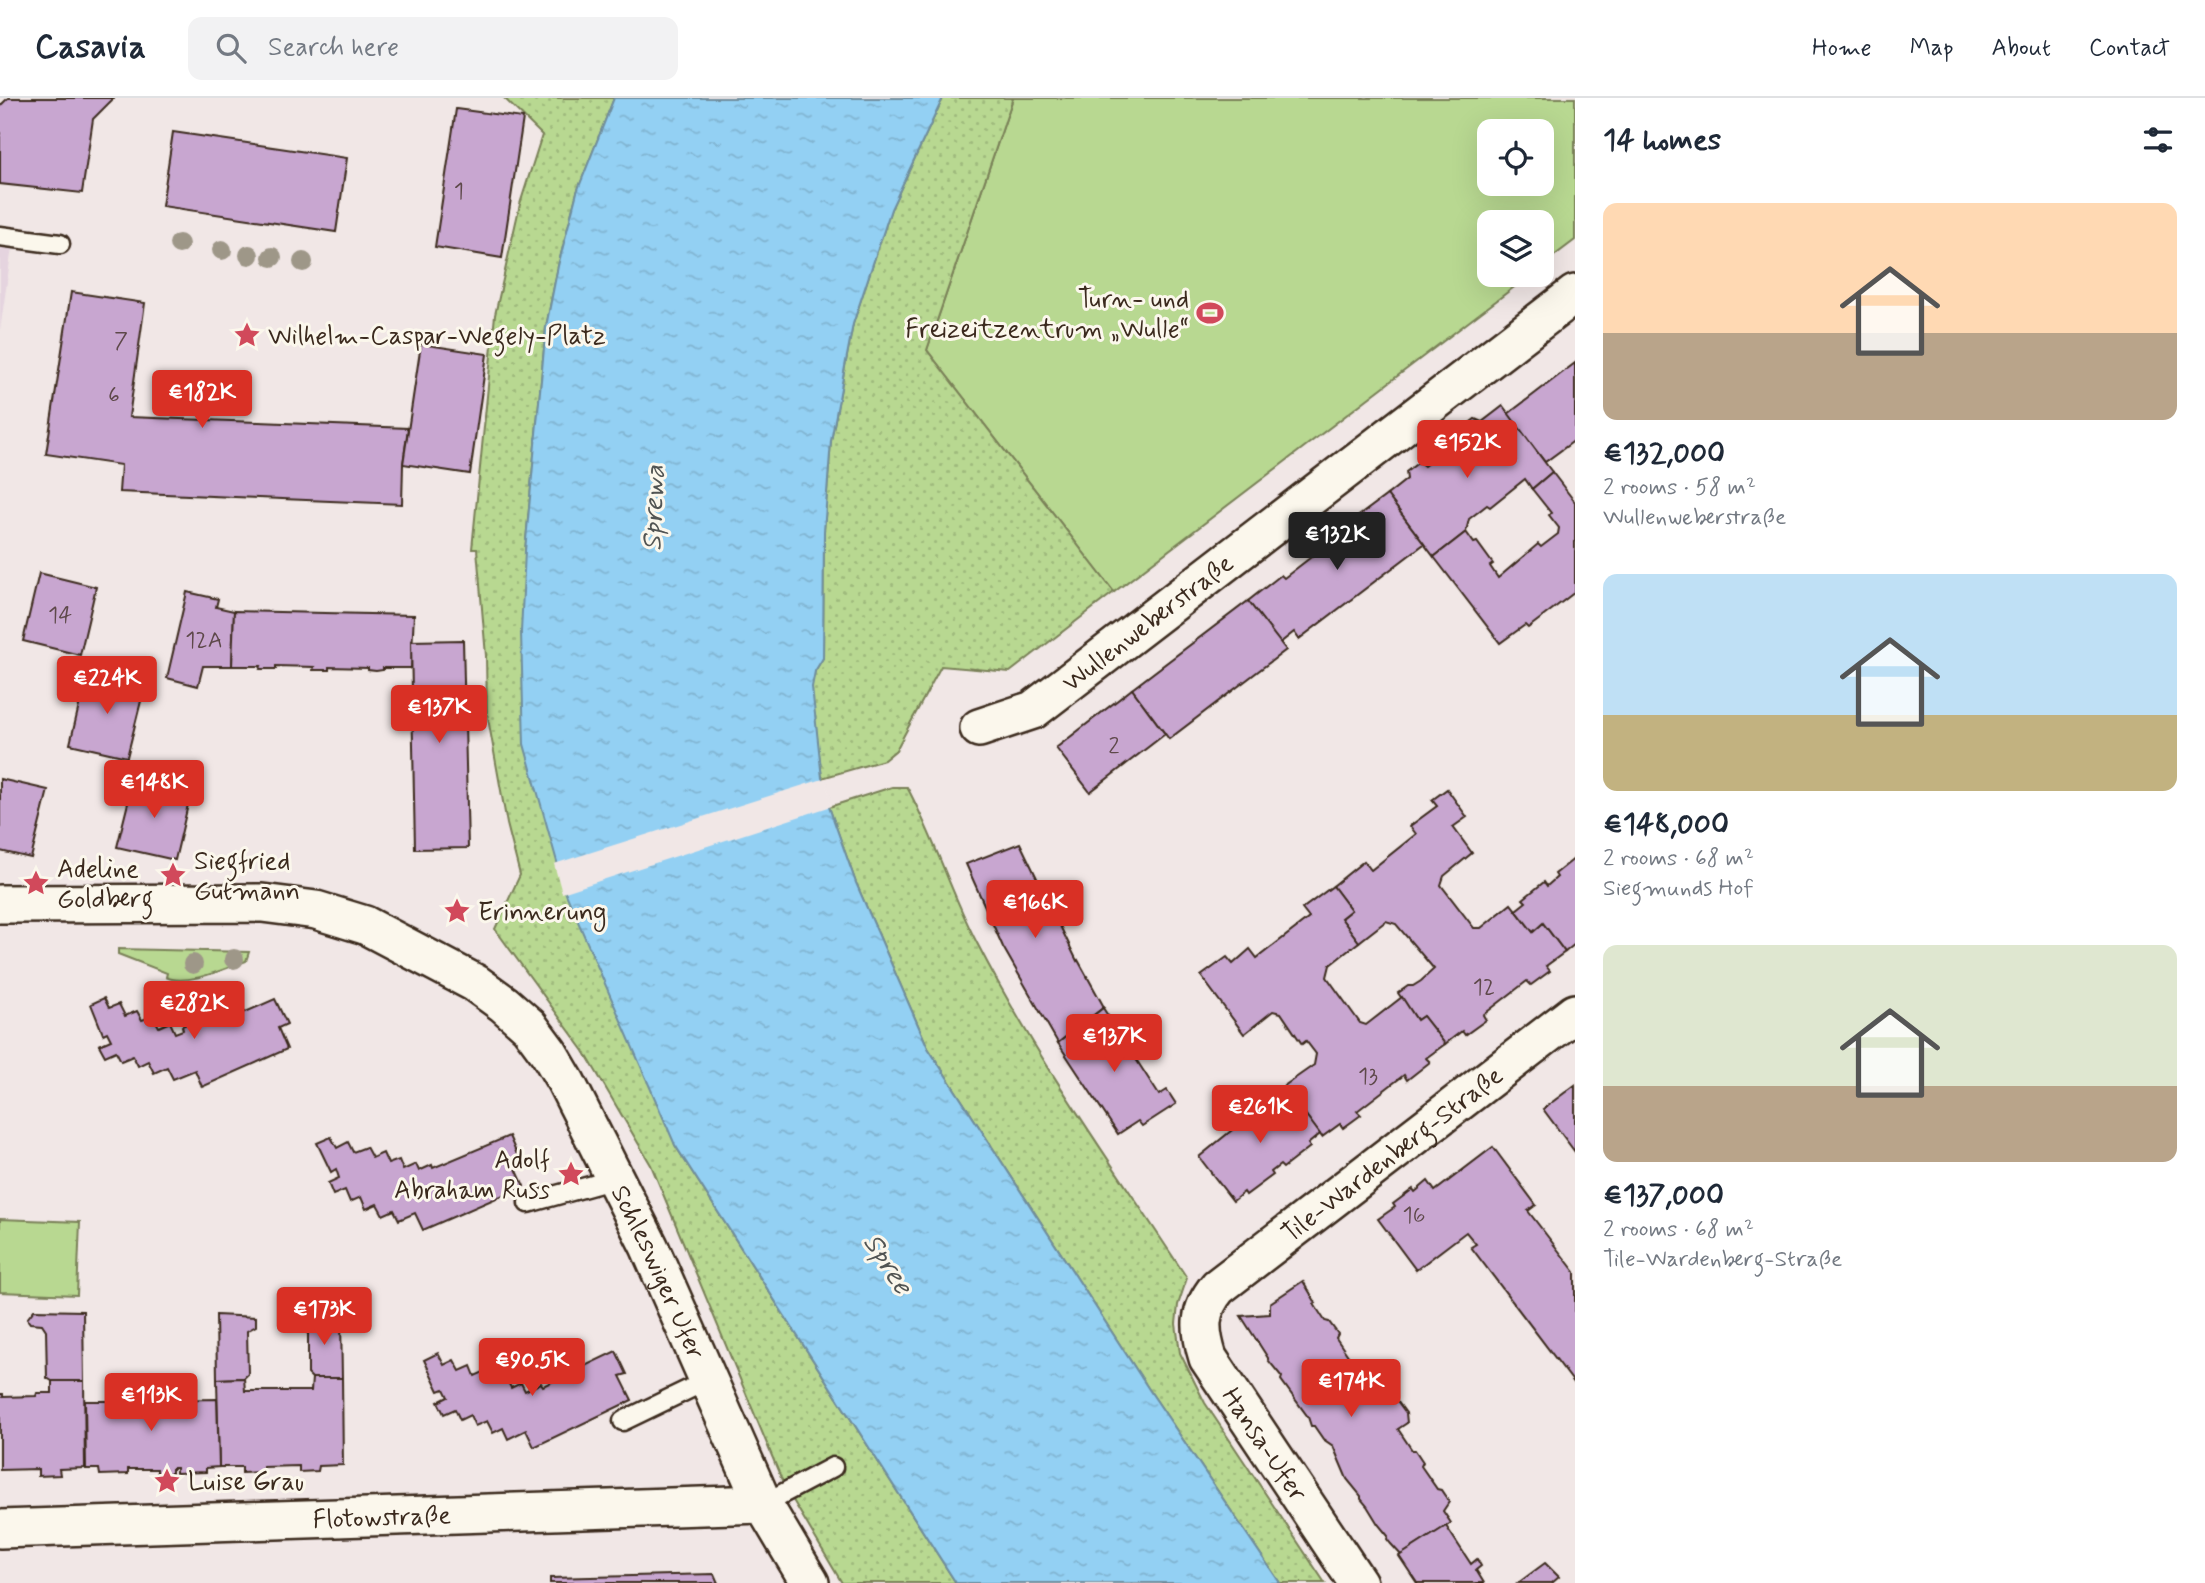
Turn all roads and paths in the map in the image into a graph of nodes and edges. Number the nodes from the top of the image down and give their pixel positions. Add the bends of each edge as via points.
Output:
1 (0, 236) edge
2 (60, 244) dead end
3 (1575, 295) edge
4 (979, 728) dead end
5 (0, 904) edge
6 (1575, 1013) edge
7 (615, 1180) junction
8 (528, 1203) dead end
9 (1210, 1297) joint
10 (708, 1380) junction
11 (623, 1421) dead end
12 (833, 1467) dead end
13 (763, 1504) junction
14 (0, 1529) edge
15 (810, 1583) edge
16 (1358, 1583) edge

1 - 2 lane
3 - 4 street, Wullenweberstraße via 1033,710
5 - 7 street, Schleswiger Ufer via 262,903 365,925 475,983 529,1026 549,1053
6 - 9 street, Tile-Wardenberg-Straße
7 - 8 lane
7 - 10 street, Schleswiger Ufer
9 - 16 street, Hansa-Ufer via 1201,1335 1208,1358
10 - 11 lane
10 - 13 street, Schleswiger Ufer
12 - 13 lane
13 - 14 street, Flotowstraße
13 - 15 street, Schleswiger Ufer

